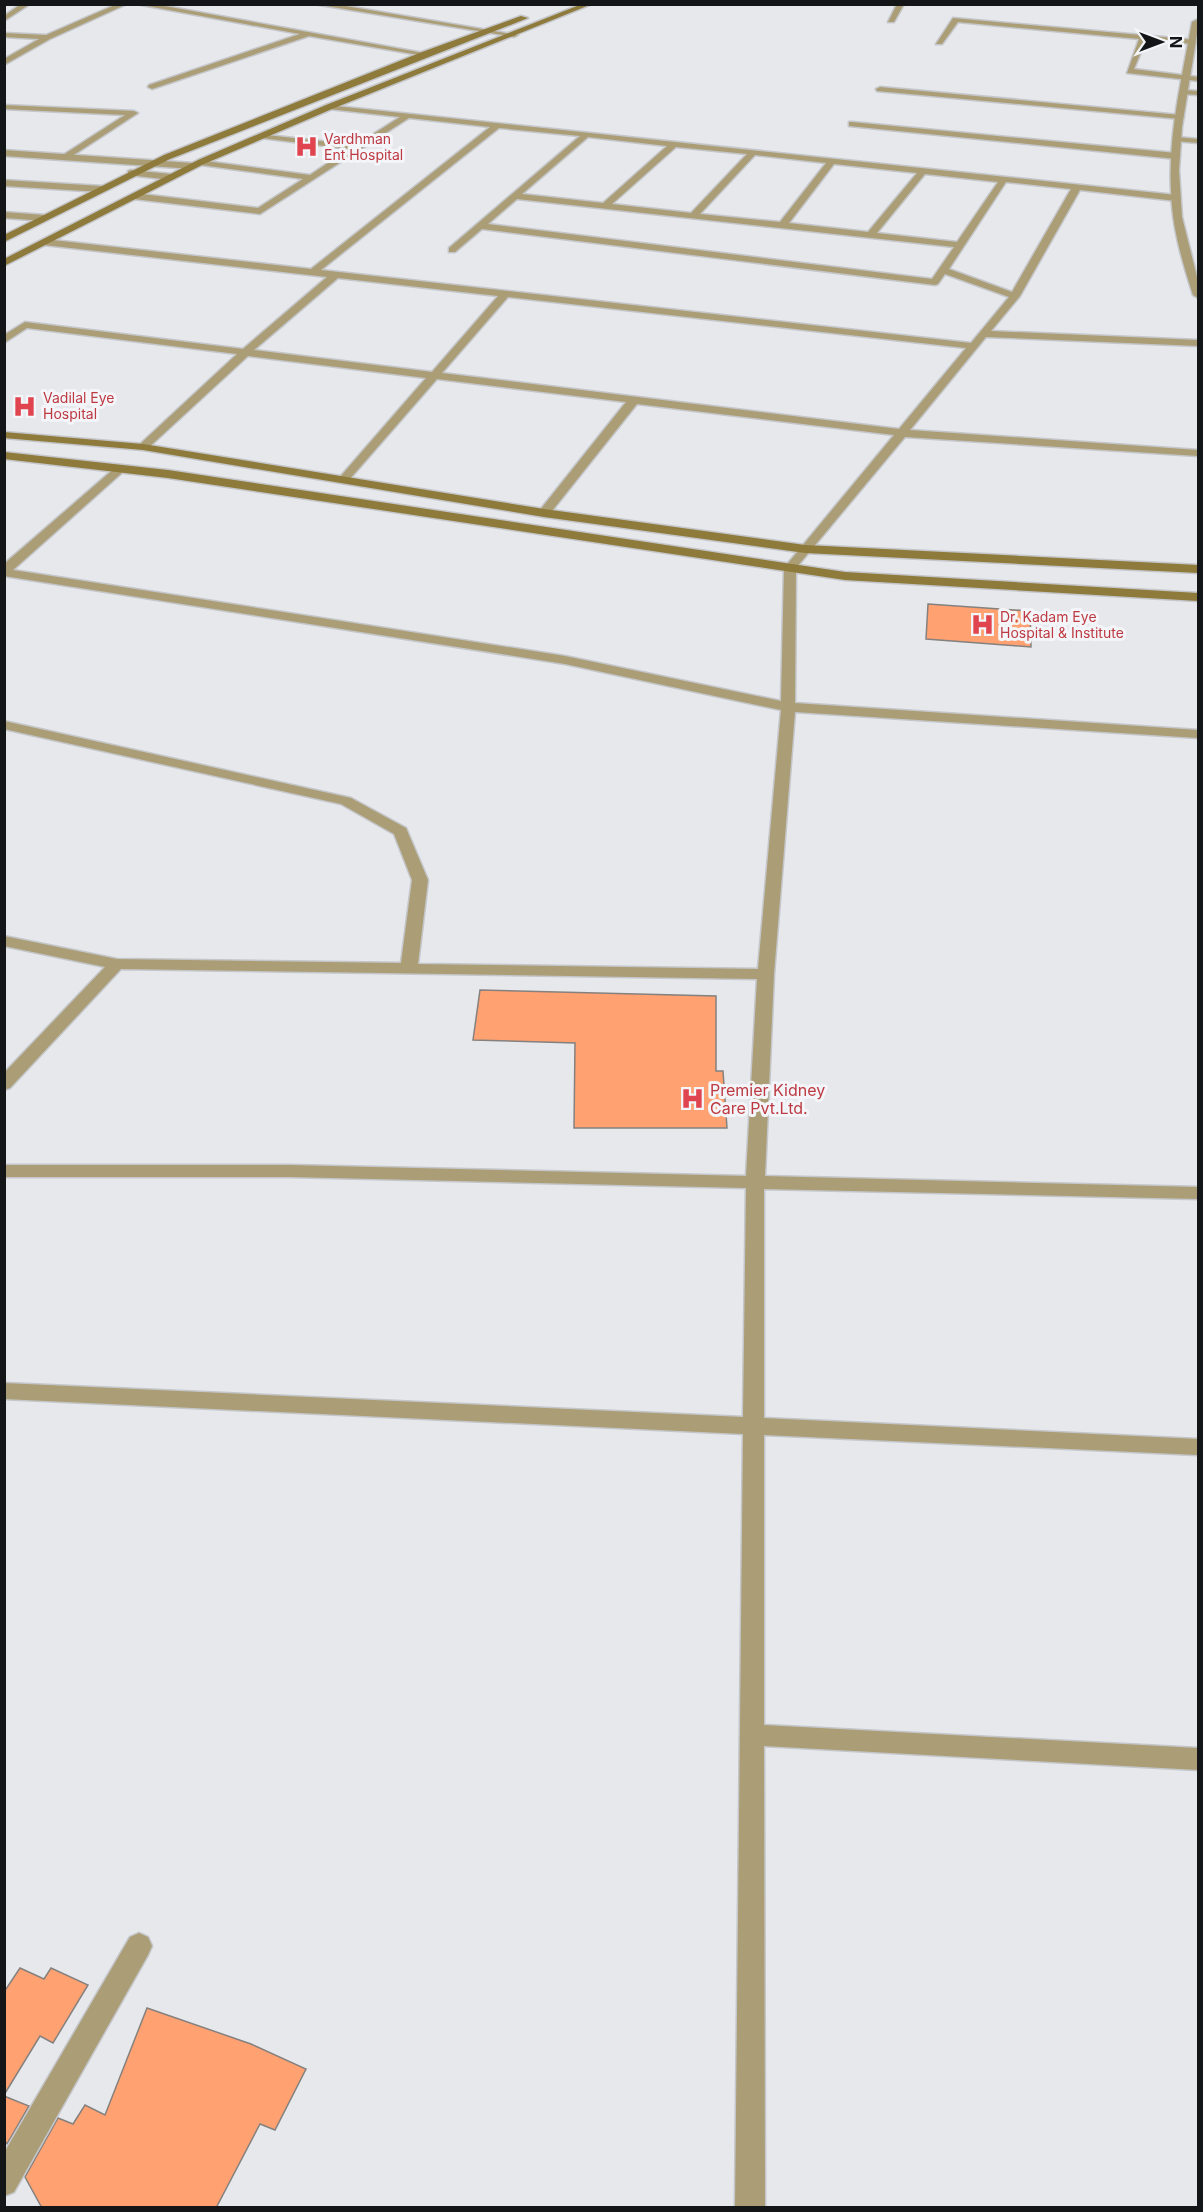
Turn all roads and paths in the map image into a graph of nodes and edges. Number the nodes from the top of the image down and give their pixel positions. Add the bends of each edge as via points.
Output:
1 (27, 4) edge
2 (124, 4) edge
3 (139, 4) edge
4 (317, 4) edge
5 (588, 4) edge
6 (902, 4) edge
7 (530, 16) dead end
8 (4, 19) edge
9 (891, 20) dead end
10 (1198, 21) edge
11 (490, 30) junction
12 (310, 34) junction
13 (514, 34) junction
14 (4, 35) edge
15 (47, 37) junction
16 (1144, 37) junction
17 (939, 42) dead end
18 (1192, 42) junction
19 (425, 54) junction
20 (4, 63) edge
21 (1186, 78) junction
22 (1198, 79) edge
23 (152, 87) dead end
24 (880, 89) dead end
25 (1184, 92) junction
26 (1198, 93) edge
27 (4, 107) edge
28 (329, 107) junction
29 (407, 116) junction
30 (1180, 117) junction
31 (852, 124) dead end
32 (496, 126) junction
33 (261, 136) junction
34 (585, 136) junction
35 (1177, 139) junction
36 (1198, 141) edge
37 (673, 145) junction
38 (358, 148) junction
39 (4, 153) edge
40 (752, 154) junction
41 (1176, 156) junction
42 (66, 158) junction
43 (831, 162) junction
44 (4, 163) edge
45 (154, 163) junction
46 (197, 164) junction
47 (52, 166) dead end
48 (110, 171) dead end
49 (922, 172) junction
50 (133, 173) junction
51 (171, 177) junction
52 (312, 178) junction
53 (1003, 181) junction
54 (4, 183) edge
55 (102, 189) junction
56 (1076, 189) junction
57 (134, 196) junction
58 (514, 196) junction
59 (1176, 198) junction
60 (605, 206) junction
61 (4, 215) edge
62 (693, 216) junction
63 (45, 218) junction
64 (480, 226) junction
65 (782, 226) junction
66 (870, 236) junction
67 (4, 239) edge
68 (44, 242) junction
69 (960, 246) junction
70 (452, 250) dead end
71 (4, 263) edge
72 (943, 270) junction
73 (314, 272) junction
74 (336, 274) junction
75 (506, 293) junction
76 (1198, 295) edge
77 (1015, 296) junction
78 (4, 340) edge
79 (979, 340) junction
80 (1198, 343) edge
81 (246, 352) junction
82 (433, 375) junction
83 (634, 400) junction
84 (902, 433) junction
85 (4, 435) edge
86 (143, 447) junction
87 (1198, 453) edge
88 (4, 454) edge
89 (120, 469) junction
90 (344, 479) junction
91 (544, 513) junction
92 (805, 549) junction
93 (790, 568) junction
94 (1198, 569) edge
95 (4, 571) edge
96 (1198, 597) edge
97 (788, 706) junction
98 (4, 725) edge
99 (1198, 734) edge
100 (4, 941) edge
101 (117, 964) junction
102 (410, 969) junction
103 (766, 974) junction
104 (4, 1084) edge
105 (4, 1172) edge
106 (754, 1183) junction
107 (1198, 1193) edge
108 (4, 1391) edge
109 (754, 1427) junction
110 (1198, 1448) edge
111 (752, 1735) junction
112 (1198, 1759) edge
113 (139, 1946) dead end
114 (4, 2182) edge
115 (750, 2208) edge

1 - 8 street
2 - 15 street
3 - 12 street
4 - 11 street
5 - 13 main road
6 - 9 street
7 - 11 main road
10 - 18 street
11 - 13 street
11 - 19 main road
12 - 19 street
12 - 23 street
13 - 28 main road
14 - 15 street
15 - 20 street
16 - 17 street via 956,20
16 - 18 street
16 - 21 street via 1130,70
18 - 21 street
19 - 45 main road
21 - 22 street
21 - 25 street
24 - 30 street
25 - 26 street
25 - 30 street
27 - 42 street via 134,113
28 - 29 street
28 - 33 main road
29 - 32 street
29 - 38 street
30 - 35 street
31 - 41 street
32 - 34 street
32 - 73 street
33 - 38 street
33 - 46 main road
34 - 37 street
34 - 58 street
35 - 36 street
35 - 41 street
37 - 40 street
37 - 60 street
38 - 52 street
39 - 42 street
40 - 43 street
40 - 62 street
41 - 59 street
42 - 45 street
43 - 49 street
43 - 65 street
44 - 47 street
45 - 46 street
45 - 50 main road
46 - 51 main road
46 - 52 street
48 - 50 street
49 - 53 street
49 - 66 street
50 - 51 street
50 - 55 main road
51 - 57 main road
52 - 57 street via 260,211
53 - 56 street
53 - 69 street
54 - 55 street
55 - 63 main road
56 - 59 street
56 - 77 street
57 - 68 main road
58 - 60 street
58 - 64 street
59 - 76 street via 1181,235
60 - 62 street
61 - 63 street
62 - 65 street
63 - 67 main road
64 - 70 street
64 - 72 street via 935,282
65 - 66 street
66 - 69 street
68 - 71 main road
68 - 73 street
69 - 72 street
72 - 77 street
73 - 74 street
74 - 75 street
74 - 81 street
75 - 79 street
75 - 82 street
77 - 79 street
78 - 81 street via 25,325
79 - 80 street
79 - 84 street
81 - 82 street
81 - 86 street
82 - 83 street
82 - 90 street
83 - 84 street
83 - 91 street
84 - 87 street
84 - 92 street
85 - 86 main road
86 - 90 main road
88 - 89 main road
89 - 93 main road
89 - 95 street
90 - 91 main road
91 - 92 main road
92 - 93 street
92 - 94 main road
93 - 96 main road via 844,576
93 - 97 street
95 - 97 street via 565,660
97 - 99 street
97 - 103 street
98 - 102 street via 346,801 401,831 420,880
100 - 101 street
101 - 102 street
101 - 104 street
102 - 103 street
103 - 106 street
105 - 106 street via 290,1172
106 - 107 street
106 - 109 street
108 - 109 street
109 - 110 street
109 - 111 street
111 - 112 street
111 - 115 street
113 - 114 street

